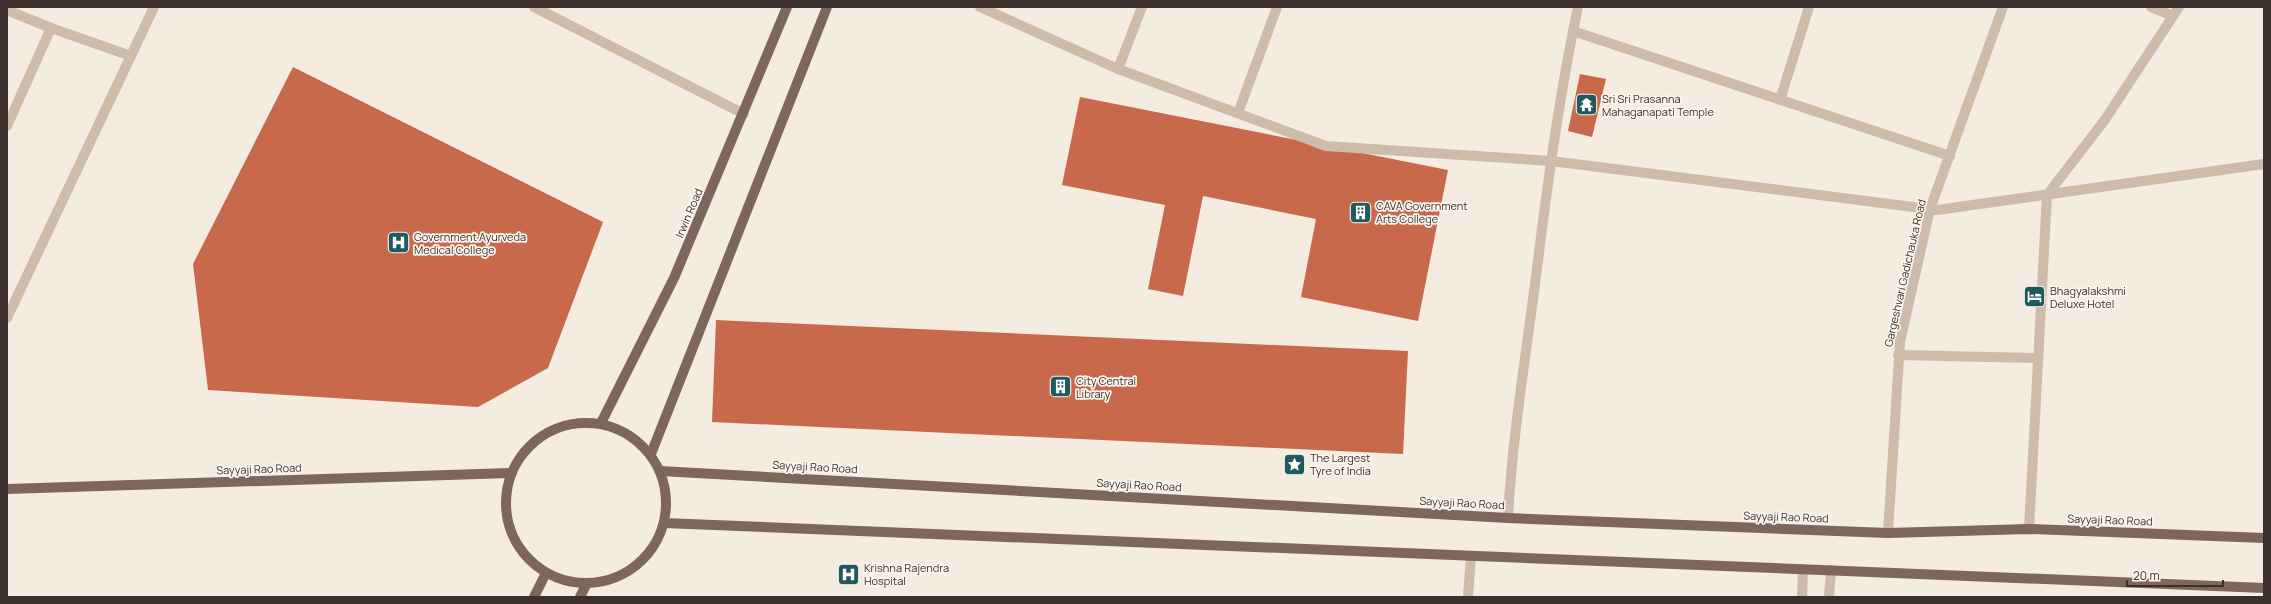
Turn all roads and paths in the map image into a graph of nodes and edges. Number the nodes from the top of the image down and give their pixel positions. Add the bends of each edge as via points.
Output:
1 (154, 7) edge
2 (534, 7) edge
3 (787, 7) edge
4 (827, 7) edge
5 (980, 7) edge
6 (1142, 7) edge
7 (1277, 7) edge
8 (1578, 7) edge
9 (1809, 7) edge
10 (2003, 7) edge
11 (2151, 7) edge
12 (7, 10) edge
13 (2176, 11) edge
14 (51, 28) junction
15 (1573, 31) junction
16 (131, 56) junction
17 (1118, 69) junction
18 (1780, 100) junction
19 (1238, 113) junction
20 (744, 114) junction
21 (7, 126) edge
22 (1950, 156) junction
23 (1551, 161) junction
24 (2264, 164) edge
25 (2047, 195) junction
26 (1930, 209) junction
27 (7, 318) edge
28 (1898, 355) junction
29 (2038, 358) junction
30 (601, 423) junction
31 (651, 454) junction
32 (660, 471) junction
33 (512, 473) junction
34 (7, 489) edge
35 (1508, 518) junction
36 (664, 523) junction
37 (2029, 530) junction
38 (1888, 533) junction
39 (2264, 538) edge
40 (1471, 556) junction
41 (1804, 569) junction
42 (1831, 570) junction
43 (546, 573) junction
44 (587, 583) junction
45 (2264, 588) edge
46 (534, 597) edge
47 (580, 597) edge
48 (1468, 597) edge
49 (1802, 597) edge
50 (1829, 597) edge

1 - 16 street
2 - 20 street
3 - 20 main road, Irwin Road
4 - 31 main road
5 - 17 street
6 - 17 street
7 - 19 street
8 - 15 street
9 - 18 street
10 - 22 street, Gargeshvari Gadichauka Road
11 - 13 street
12 - 14 street
13 - 25 street via 2104,121
14 - 16 street
14 - 21 street
15 - 18 street
15 - 23 street
16 - 27 street
17 - 19 street
18 - 22 street
19 - 23 street via 1326,146
20 - 30 main road, Irwin Road via 674,278
22 - 26 street, Gargeshvari Gadichauka Road
23 - 26 street
23 - 35 street via 1511,466
24 - 25 street
25 - 26 street
25 - 29 street
26 - 28 street, Gargeshvari Gadichauka Road
28 - 29 street
28 - 38 street, Gargeshvari Gadichauka Road
29 - 37 street
30 - 31 main road via 638,440
30 - 33 main road via 579,422 558,428 539,438 523,454
31 - 32 main road
32 - 35 main road, Sayyaji Rao Road
32 - 36 main road via 667,496
33 - 34 main road, Sayyaji Rao Road
33 - 43 main road via 507,496 508,518 515,540 528,558
35 - 38 main road, Sayyaji Rao Road
36 - 40 main road
36 - 44 main road via 654,547 636,567 613,579
37 - 38 main road, Sayyaji Rao Road
37 - 39 main road, Sayyaji Rao Road
40 - 41 main road
40 - 48 street
41 - 42 main road
41 - 49 street
42 - 45 main road
42 - 50 street
43 - 44 main road via 566,581
43 - 46 main road
44 - 47 main road

